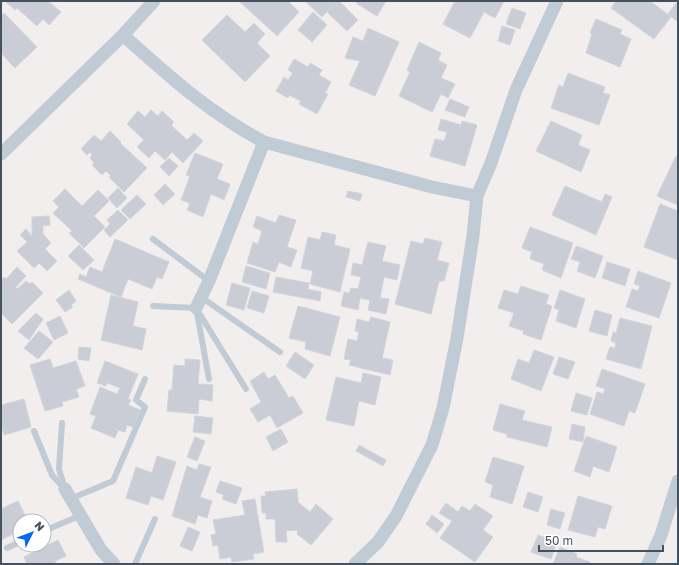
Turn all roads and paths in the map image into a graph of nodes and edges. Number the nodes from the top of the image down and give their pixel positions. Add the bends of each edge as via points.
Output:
1 (154, 1) edge
2 (557, 1) edge
3 (123, 35) junction
4 (264, 142) junction
5 (1, 154) edge
6 (477, 196) junction
7 (153, 240) dead end
8 (209, 281) junction
9 (199, 302) junction
10 (153, 306) dead end
11 (280, 352) dead end
12 (145, 379) dead end
13 (209, 379) dead end
14 (246, 389) dead end
15 (62, 422) dead end
16 (34, 431) dead end
17 (678, 481) edge
18 (67, 494) junction
19 (79, 516) junction
20 (154, 519) dead end
21 (52, 528) edge
22 (12, 546) edge
23 (7, 548) dead end
24 (114, 564) edge
25 (135, 564) edge
26 (355, 564) edge
27 (648, 564) edge

1 - 3 street
2 - 6 street via 516,90
3 - 4 street via 174,82 240,129
3 - 5 street
4 - 6 street via 432,187
4 - 8 street
6 - 26 street via 457,338 443,408 432,445 396,516 378,542
7 - 8 lane
8 - 9 street
9 - 10 lane
9 - 11 lane
9 - 13 lane
9 - 14 lane
12 - 18 lane via 136,400 145,407 113,481
15 - 18 lane via 59,469
16 - 18 lane via 52,475
17 - 27 street via 661,535
18 - 19 street
19 - 21 lane
19 - 24 street via 101,550
20 - 25 lane
22 - 23 lane

